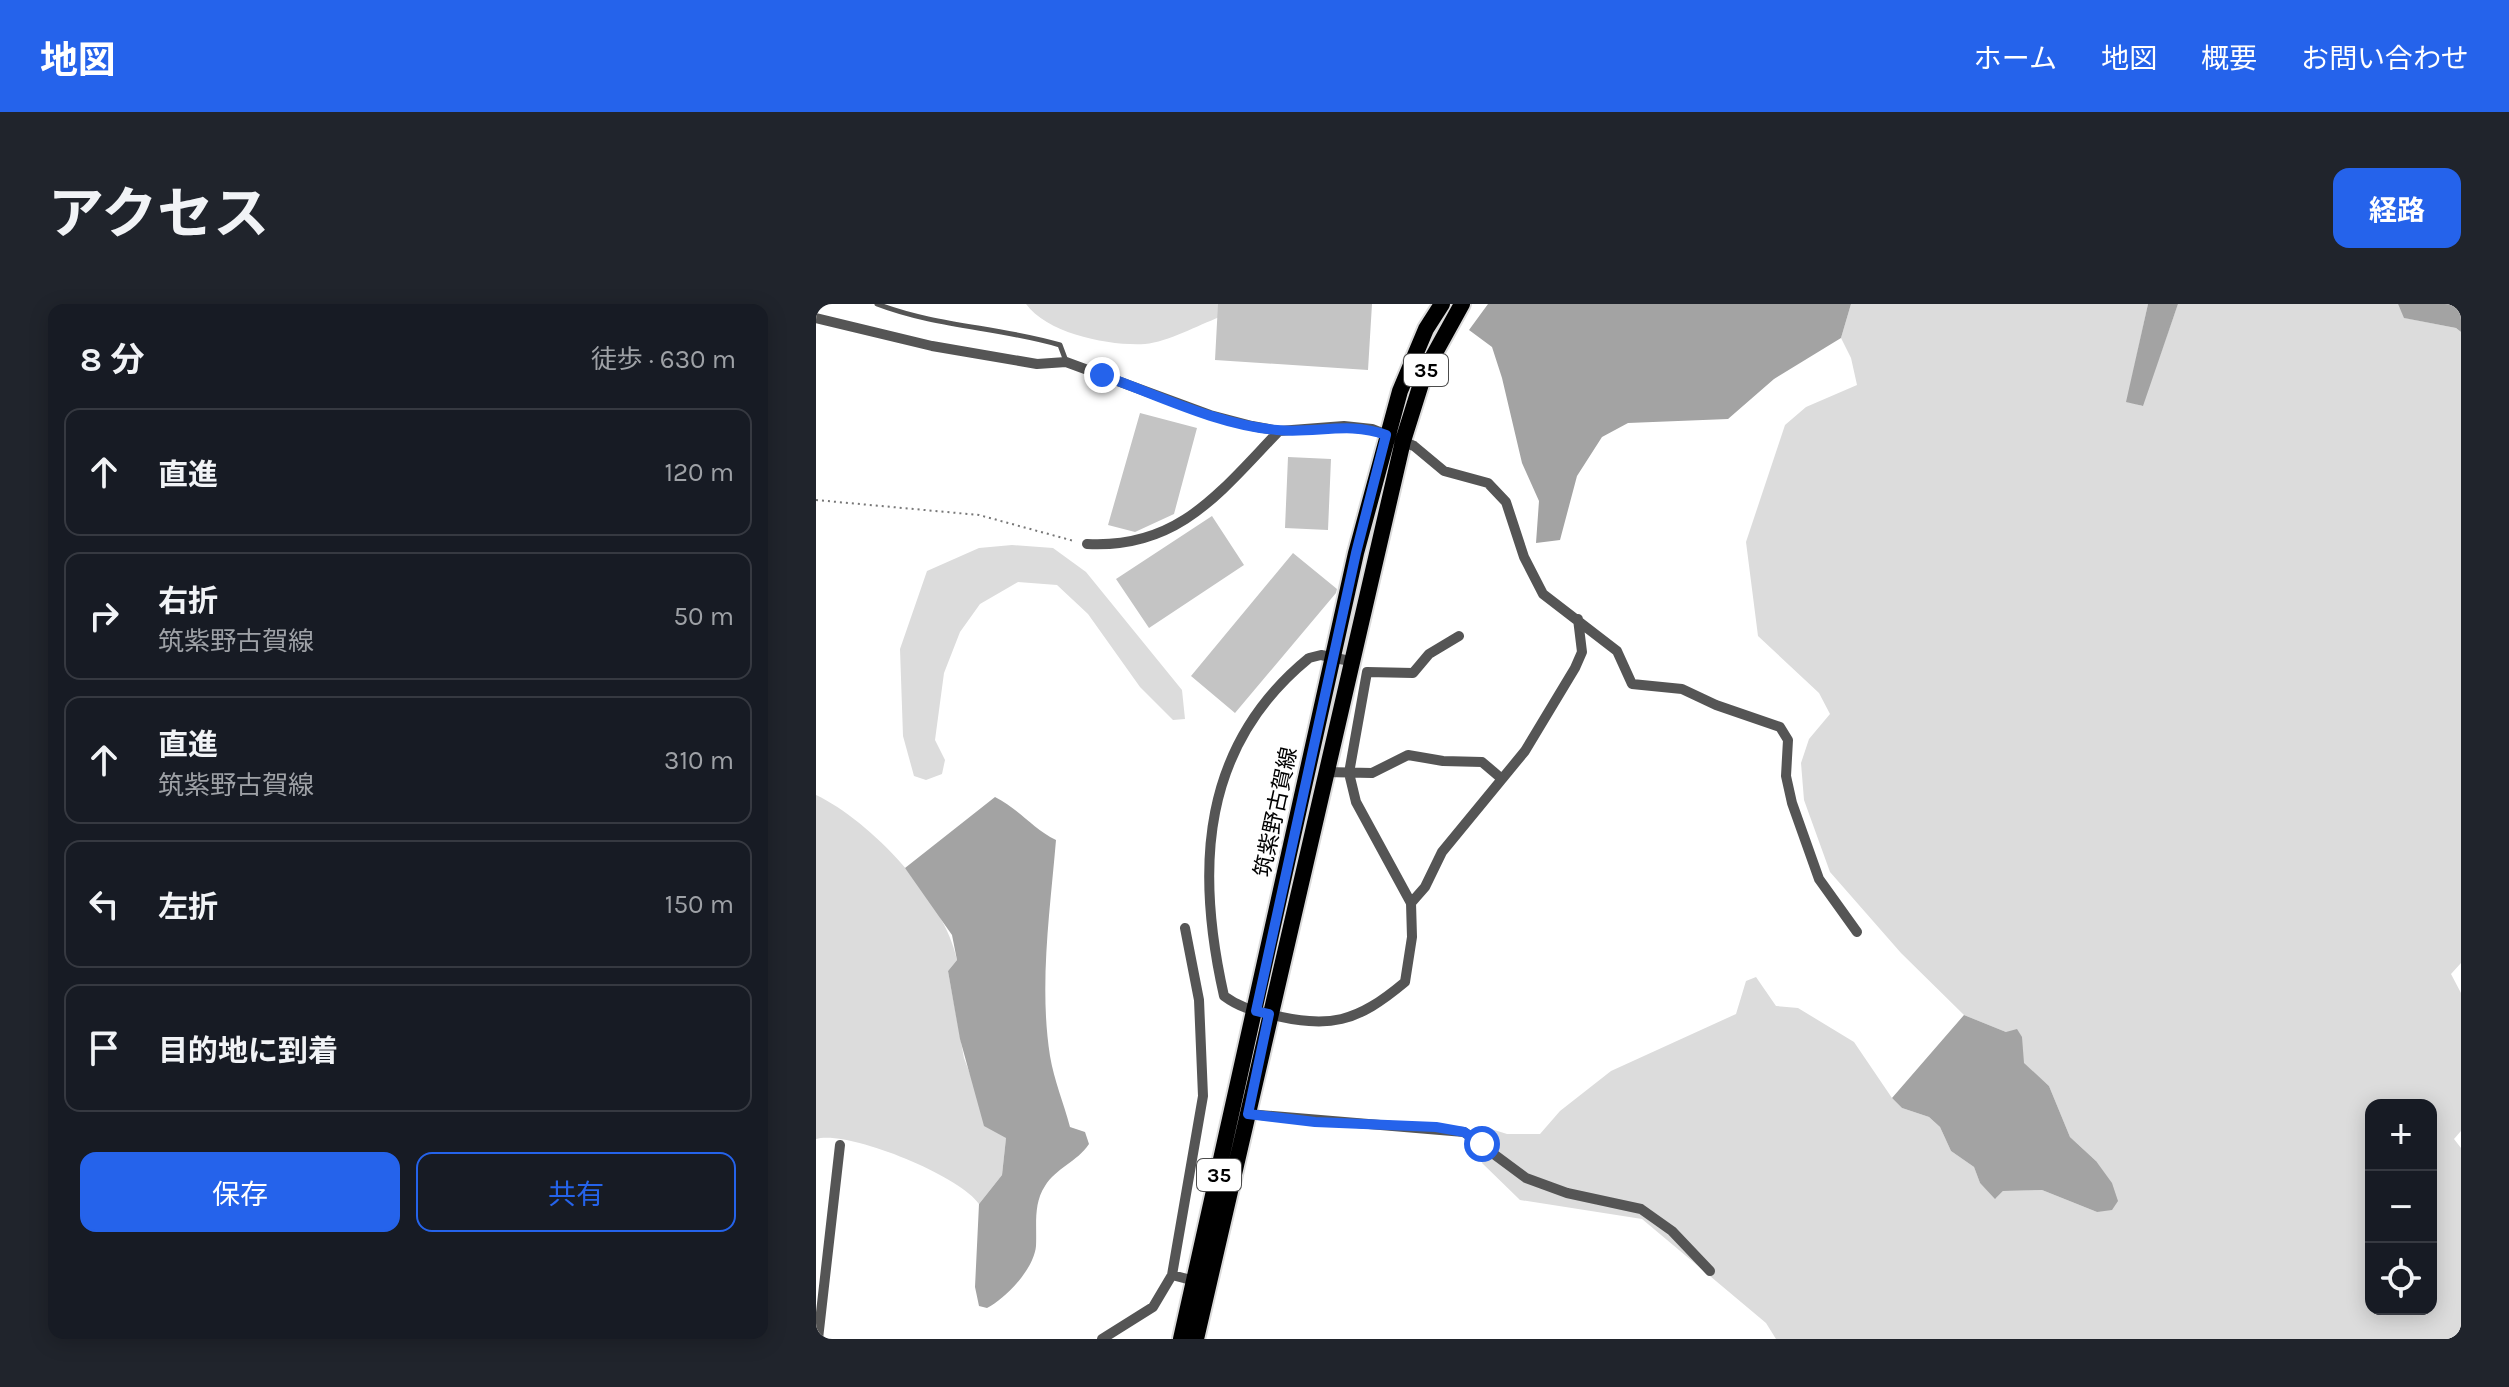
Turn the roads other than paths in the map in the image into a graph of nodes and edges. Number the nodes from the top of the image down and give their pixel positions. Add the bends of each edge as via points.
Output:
1 (877, 304) edge
2 (1442, 304) edge
3 (1462, 304) edge
4 (816, 318) edge
5 (1066, 362) junction
6 (1279, 431) junction
7 (1386, 435) junction
8 (1403, 441) junction
9 (1087, 544) road end
10 (1578, 619) junction
11 (1459, 636) dead end
12 (1341, 659) junction
13 (1325, 772) junction
14 (1349, 773) junction
15 (1502, 779) junction
16 (1411, 903) junction
17 (1185, 928) dead end
18 (1857, 932) dead end
19 (1262, 1013) junction
20 (1248, 1114) junction
21 (840, 1145) dead end
22 (1710, 1271) dead end
23 (1172, 1275) junction
24 (1202, 1283) junction
25 (818, 1339) edge
26 (1102, 1339) edge
27 (1181, 1339) edge
28 (1196, 1339) edge

1 - 5 lane via 916,319 1060,345
2 - 7 main road, 筑紫野古賀線 / 35 via 1426,329
3 - 8 main road, 筑紫野古賀線 / 35 via 1425,371
4 - 5 street via 947,349 1037,364
5 - 6 street via 1210,415
6 - 7 street via 1344,426
6 - 9 street via 1187,519 1142,541
7 - 8 street
7 - 12 main road, 筑紫野古賀線 / 35
8 - 10 street via 1444,471 1488,483 1506,502 1543,594
8 - 12 main road, 筑紫野古賀線 / 35
10 - 15 street via 1582,652 1575,668
10 - 18 street via 1617,651 1632,684 1682,689 1780,727 1788,740 1786,776 1792,803 1819,879
11 - 14 street via 1429,654 1413,673 1367,672
12 - 13 main road, 筑紫野古賀線 / 35
12 - 19 main road, 筑紫野古賀線 / 35
12 - 19 street via 1309,658 1258,709 1222,780 1210,826 1207,869 1224,996 1241,1008
13 - 14 street
13 - 19 main road, 筑紫野古賀線 / 35
14 - 15 street via 1372,773 1408,755 1482,762
14 - 16 street via 1356,802
15 - 16 street via 1442,852
16 - 19 street via 1405,982 1375,1007 1344,1019 1302,1023
17 - 23 street via 1199,1000 1203,1096
19 - 20 main road, 筑紫野古賀線 / 35
19 - 24 main road, 筑紫野古賀線 / 35
20 - 22 street via 1464,1132 1526,1178 1641,1209 1672,1231
20 - 24 main road, 筑紫野古賀線 / 35
21 - 25 street
23 - 24 street
23 - 26 street via 1153,1307
24 - 27 main road, 筑紫野古賀線 / 35
24 - 28 main road, 筑紫野古賀線 / 35

